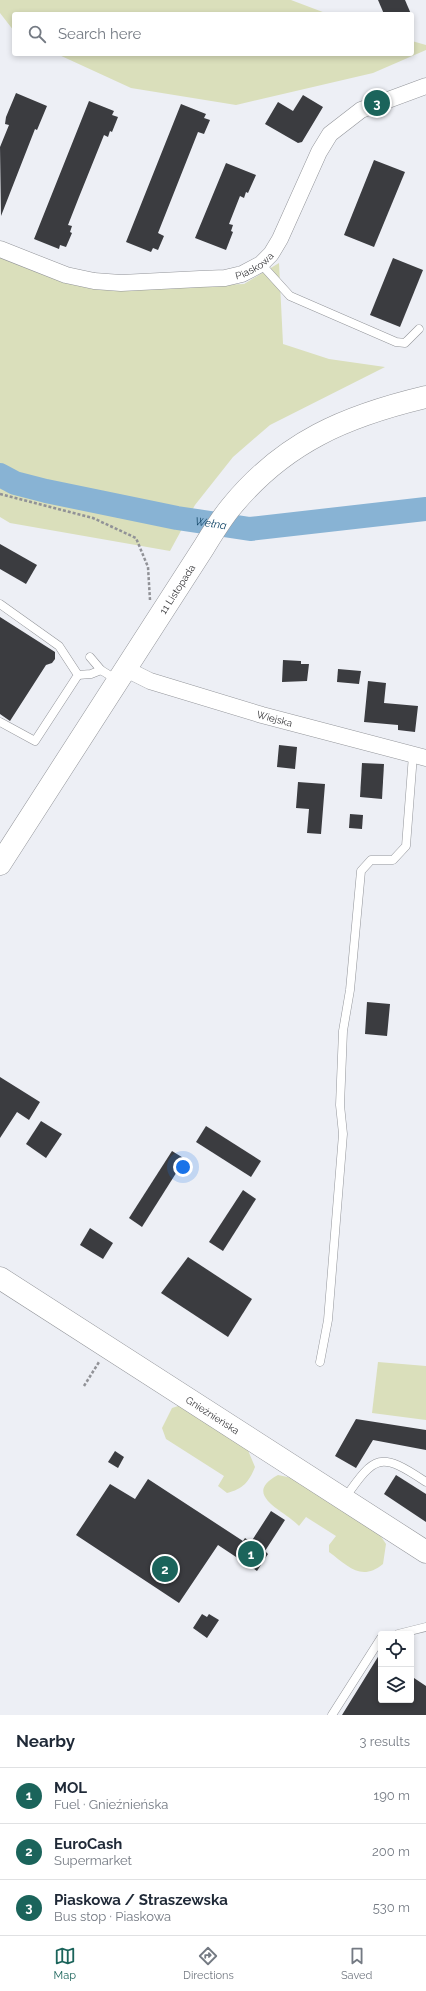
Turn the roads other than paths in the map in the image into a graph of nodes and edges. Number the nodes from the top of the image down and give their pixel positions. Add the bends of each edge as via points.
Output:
1 (426, 86) edge
2 (0, 249) edge
3 (261, 264) junction
4 (419, 329) dead end
5 (426, 396) edge
6 (0, 604) edge
7 (90, 657) dead end
8 (115, 673) junction
9 (78, 675) junction
10 (0, 722) edge
11 (420, 756) edge
12 (0, 864) edge
13 (0, 1278) edge
14 (320, 1362) dead end
15 (426, 1482) edge
16 (345, 1499) junction
17 (426, 1552) edge
18 (426, 1627) edge
19 (410, 1631) edge
20 (378, 1643) edge
21 (332, 1715) edge

1 - 3 street, Piaskowa via 361,110 330,134 319,152 280,239
2 - 3 street, Piaskowa via 79,279 121,283 225,278 242,274
3 - 4 lane via 290,296 396,342 405,343
5 - 8 main road, 11 Listopada via 373,410 342,422 312,437 270,467 230,507
6 - 9 lane via 59,646
7 - 8 lane
8 - 9 lane
8 - 11 street, Wiejska via 340,737
8 - 12 main road, 11 Listopada
9 - 10 lane via 35,742
11 - 14 lane via 406,846 393,860 371,860 361,871 350,990 343,1031 340,1105 343,1134 328,1320
13 - 16 main road, Gnieźnieńska
15 - 16 lane via 408,1469 386,1461 377,1462 368,1468
16 - 17 main road, Gnieźnieńska
18 - 19 lane
20 - 21 lane

